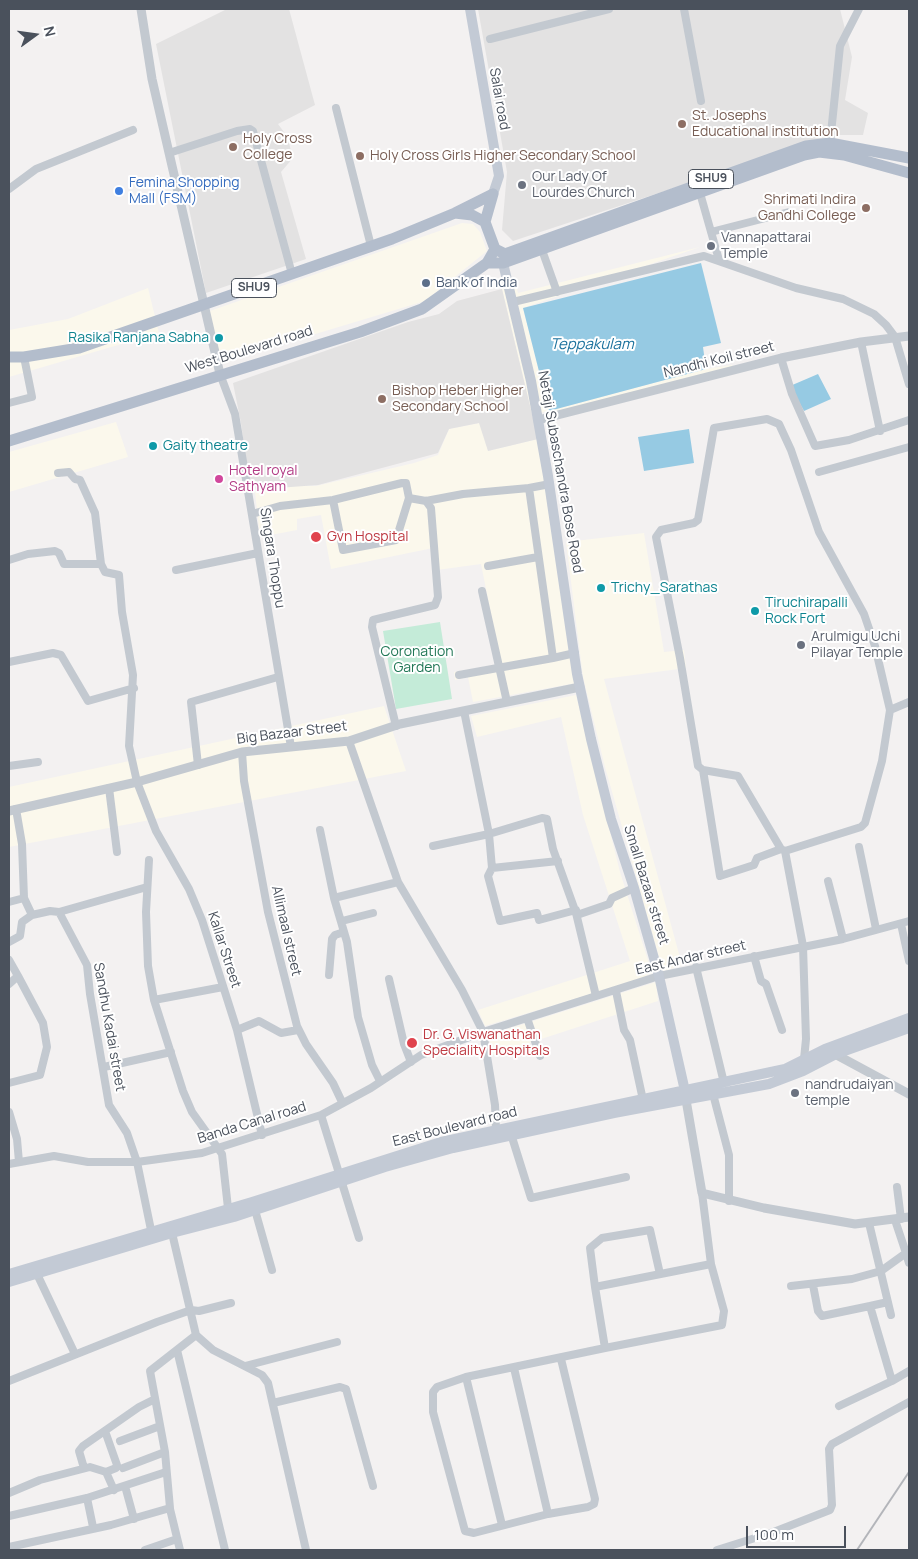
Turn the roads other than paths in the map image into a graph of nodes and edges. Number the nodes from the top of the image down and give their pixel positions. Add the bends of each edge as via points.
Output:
1 (141, 9) edge
2 (470, 9) edge
3 (609, 9) edge
4 (684, 9) edge
5 (859, 9) edge
6 (490, 38) dead end
7 (700, 101) dead end
8 (336, 108) dead end
9 (133, 130) dead end
10 (830, 143) junction
11 (887, 152) junction
12 (169, 153) junction
13 (909, 158) edge
14 (883, 165) junction
15 (909, 174) edge
16 (9, 188) edge
17 (700, 193) junction
18 (493, 194) junction
19 (790, 212) dead end
20 (455, 213) junction
21 (485, 222) junction
22 (711, 232) junction
23 (371, 246) junction
24 (495, 248) junction
25 (542, 250) junction
26 (719, 260) junction
27 (487, 263) junction
28 (503, 263) junction
29 (292, 274) junction
30 (557, 292) junction
31 (513, 302) junction
32 (204, 306) junction
33 (909, 336) edge
34 (895, 337) junction
35 (862, 342) junction
36 (9, 357) edge
37 (24, 358) junction
38 (781, 358) junction
39 (220, 374) junction
40 (909, 384) edge
41 (9, 403) edge
42 (538, 420) junction
43 (909, 420) edge
44 (880, 431) junction
45 (9, 441) edge
46 (909, 447) edge
47 (819, 472) dead end
48 (58, 473) dead end
49 (550, 484) junction
50 (529, 488) junction
51 (409, 498) junction
52 (334, 500) junction
53 (426, 501) junction
54 (252, 514) junction
55 (258, 553) junction
56 (538, 557) junction
57 (9, 560) edge
58 (101, 564) junction
59 (488, 566) dead end
60 (176, 570) dead end
61 (482, 591) dead end
62 (575, 653) junction
63 (553, 658) junction
64 (9, 662) edge
65 (499, 666) junction
66 (459, 675) dead end
67 (278, 677) junction
68 (580, 687) junction
69 (134, 688) junction
70 (507, 702) junction
71 (909, 702) edge
72 (890, 710) junction
73 (464, 711) junction
74 (396, 726) junction
75 (349, 741) junction
76 (291, 747) junction
77 (242, 752) junction
78 (38, 762) dead end
79 (198, 765) junction
80 (9, 766) edge
81 (703, 770) junction
82 (137, 782) junction
83 (108, 788) junction
84 (12, 810) edge
85 (320, 830) dead end
86 (488, 834) junction
87 (433, 846) dead end
88 (859, 847) dead end
89 (783, 850) junction
90 (117, 852) dead end
91 (149, 860) dead end
92 (558, 861) junction
93 (492, 868) junction
94 (828, 881) dead end
95 (398, 882) junction
96 (147, 886) junction
97 (634, 888) junction
98 (24, 898) junction
99 (334, 898) junction
100 (9, 902) edge
101 (59, 912) junction
102 (373, 913) dead end
103 (576, 913) junction
104 (32, 915) junction
105 (342, 921) junction
106 (909, 921) edge
107 (901, 924) junction
108 (876, 930) junction
109 (344, 932) junction
110 (843, 939) junction
111 (9, 942) edge
112 (803, 946) junction
113 (754, 956) junction
114 (9, 960) edge
115 (909, 961) edge
116 (696, 967) junction
117 (329, 975) dead end
118 (18, 976) junction
119 (659, 976) junction
120 (389, 979) dead end
121 (9, 984) edge
122 (223, 987) junction
123 (616, 991) junction
124 (596, 996) junction
125 (154, 1000) junction
126 (527, 1018) junction
127 (909, 1018) edge
128 (909, 1028) edge
129 (237, 1030) junction
130 (298, 1030) junction
131 (782, 1030) dead end
132 (483, 1032) junction
133 (825, 1049) junction
134 (171, 1052) junction
135 (836, 1054) junction
136 (540, 1056) dead end
137 (804, 1059) junction
138 (411, 1062) junction
139 (104, 1067) junction
140 (380, 1081) junction
141 (9, 1083) edge
142 (724, 1083) junction
143 (712, 1094) junction
144 (909, 1094) edge
145 (686, 1095) junction
146 (643, 1100) junction
147 (342, 1102) junction
148 (9, 1112) edge
149 (321, 1114) junction
150 (496, 1130) junction
151 (511, 1134) junction
152 (262, 1135) junction
153 (218, 1149) junction
154 (19, 1162) junction
155 (137, 1162) junction
156 (9, 1164) edge
157 (626, 1177) dead end
158 (340, 1179) junction
159 (897, 1187) dead end
160 (702, 1193) junction
161 (728, 1201) junction
162 (228, 1208) junction
163 (255, 1210) junction
164 (902, 1219) edge
165 (869, 1224) junction
166 (151, 1230) junction
167 (172, 1233) junction
168 (359, 1238) dead end
169 (906, 1253) junction
170 (909, 1263) edge
171 (711, 1264) junction
172 (272, 1270) dead end
173 (880, 1272) junction
174 (9, 1274) edge
175 (37, 1274) junction
176 (660, 1274) junction
177 (9, 1282) edge
178 (812, 1285) junction
179 (791, 1286) dead end
180 (595, 1287) junction
181 (888, 1302) junction
182 (231, 1303) dead end
183 (870, 1306) junction
184 (191, 1310) junction
185 (891, 1315) dead end
186 (196, 1335) junction
187 (337, 1342) dead end
188 (605, 1348) junction
189 (178, 1350) junction
190 (75, 1354) junction
191 (561, 1359) junction
192 (270, 1360) junction
193 (245, 1366) junction
194 (514, 1368) junction
195 (909, 1371) edge
196 (262, 1375) junction
197 (466, 1377) junction
198 (9, 1381) edge
199 (892, 1381) junction
200 (156, 1399) junction
201 (909, 1402) edge
202 (273, 1403) junction
203 (838, 1406) dead end
204 (160, 1426) junction
205 (105, 1431) junction
206 (120, 1441) dead end
207 (165, 1452) junction
208 (84, 1468) junction
209 (123, 1468) dead end
210 (106, 1472) junction
211 (166, 1472) junction
212 (125, 1486) junction
213 (373, 1486) dead end
214 (114, 1490) junction
215 (9, 1493) edge
216 (87, 1498) junction
217 (170, 1509) junction
218 (548, 1514) junction
219 (9, 1516) edge
220 (134, 1519) junction
221 (502, 1525) junction
222 (93, 1527) junction
223 (177, 1539) junction
224 (9, 1547) edge
225 (145, 1550) edge
226 (180, 1550) edge
227 (225, 1550) edge
228 (306, 1550) edge
229 (717, 1550) edge

1 - 12 street via 152,79
2 - 18 main road, Salai road via 499,176
3 - 6 street
4 - 7 street
5 - 10 street via 840,46
8 - 23 street
9 - 16 street via 36,169
10 - 11 main road, SHU9
10 - 24 main road, SHU9 via 806,146 505,254
11 - 13 main road
11 - 14 main road
12 - 29 street via 237,131 253,131
12 - 32 street
14 - 15 main road, SHU9
14 - 17 main road, SHU9 via 819,152
17 - 22 street
17 - 25 main road, SHU9
18 - 20 main road, SHU9
18 - 21 main road
19 - 22 street
20 - 21 main road via 472,214
20 - 23 main road, SHU9
21 - 24 main road
22 - 26 street
23 - 29 main road, SHU9
24 - 27 main road
25 - 28 main road, SHU9
25 - 30 street
26 - 30 street via 704,256
26 - 34 street via 796,288 843,299 874,314
27 - 28 main road, SHU9
27 - 39 main road, West Boulevard road via 422,309 360,332
28 - 31 main road, Netaji Subaschandra Bose Road
29 - 32 main road, SHU9
30 - 31 street
31 - 42 main road, Netaji Subaschandra Bose Road
32 - 37 main road, SHU9 via 79,348
32 - 39 street
33 - 34 street, Nandhi Koil street
34 - 35 street, Nandhi Koil street
34 - 40 street
35 - 38 street, Nandhi Koil street
35 - 44 street
36 - 37 main road, SHU9
37 - 41 street via 32,398
38 - 42 street, Nandhi Koil street
38 - 44 street via 792,394 815,446
39 - 45 main road, West Boulevard road
39 - 54 street, Singara Thoppu via 235,414
42 - 49 main road, Netaji Subaschandra Bose Road
43 - 44 street
46 - 47 street
48 - 58 street via 69,472 74,479 80,480 95,513
49 - 50 street
49 - 62 main road, Netaji Subaschandra Bose Road
50 - 53 street
50 - 56 street
51 - 52 street via 406,482
51 - 52 street via 396,540 343,550
51 - 53 street
52 - 54 street via 280,506
53 - 74 street via 431,508 438,597 435,604 374,620 372,626
54 - 55 street, Singara Thoppu
55 - 60 street
55 - 67 street, Singara Thoppu
56 - 59 street
56 - 63 street
57 - 58 street via 55,551 64,564
58 - 69 street, Kallar Street via 105,572 119,575
61 - 65 street
62 - 63 street
62 - 68 main road, Netaji Subaschandra Bose Road
63 - 65 street
64 - 69 street via 53,653 61,655 88,701
65 - 66 street
65 - 70 street
67 - 76 street, Singara Thoppu
67 - 79 street via 191,702
68 - 70 street, Big Bazaar Street
68 - 97 main road, Small Bazaar street via 611,819
69 - 82 street, Kallar Street via 129,746
70 - 73 street, Big Bazaar Street
71 - 72 street
72 - 81 street via 876,646 864,614 819,532 779,424 767,419 716,426 712,431 698,520 661,530 656,536 698,766
72 - 89 street via 882,761 865,823 860,828
73 - 74 street, Big Bazaar Street
73 - 86 street
74 - 75 street, Big Bazaar Street
75 - 76 street, Big Bazaar Street
75 - 95 street
76 - 77 street, Big Bazaar Street
77 - 79 street, Big Bazaar Street
77 - 130 street, Allimaal street via 244,781 268,912
78 - 80 street
79 - 82 street, Big Bazaar Street
81 - 89 street via 738,776
81 - 89 street via 720,876 754,865 758,858
82 - 83 street, Big Bazaar Street
82 - 122 street, Kallar Street via 156,832 202,920
83 - 84 street, Big Bazaar Street
83 - 90 street
84 - 98 street via 22,844
85 - 99 street
86 - 87 street
86 - 92 street via 545,818
86 - 93 street
88 - 108 street
89 - 112 street
91 - 96 street
92 - 93 street
92 - 103 street
93 - 103 street via 488,876 500,921 537,913 539,920
94 - 110 street
95 - 99 street
95 - 132 street
96 - 101 street
96 - 125 street via 148,966
97 - 103 street via 612,898 609,904
97 - 119 main road, Small Bazaar street
98 - 100 street
98 - 104 street
99 - 105 street
101 - 104 street
101 - 139 street, Sandhu Kadai street via 87,965
102 - 105 street
103 - 124 street
104 - 111 street via 22,922 22,935
105 - 109 street
106 - 107 street, East Andar street
107 - 108 street, East Andar street
107 - 115 street
108 - 110 street, East Andar street
109 - 117 street via 332,939
109 - 140 street via 358,1018
110 - 112 street, East Andar street
112 - 113 street, East Andar street
112 - 137 street
113 - 116 street, East Andar street
113 - 131 street via 760,982 766,984
114 - 118 street
116 - 119 street, East Andar street
116 - 142 street
118 - 121 street
118 - 141 street via 48,1038 40,1075
119 - 123 street, East Andar street
119 - 145 main road, Small Bazaar street
120 - 138 street
122 - 125 street
122 - 129 street, Kallar Street
123 - 124 street, East Andar street
123 - 146 street
124 - 126 street, East Andar street
125 - 134 street
126 - 132 street, East Andar street
126 - 136 street
127 - 133 main road, East Boulevard road
128 - 135 main road
129 - 130 street via 259,1021 281,1032
129 - 152 street, Kallar Street
130 - 147 street, Allimaal street
132 - 138 street, Banda Canal road via 421,1055
132 - 150 street
133 - 135 street
133 - 137 main road, East Boulevard road
134 - 139 street
134 - 153 street via 192,1112
135 - 143 main road via 769,1084
135 - 144 street
137 - 142 main road, East Boulevard road via 785,1069
138 - 140 street, Banda Canal road
139 - 155 street, Sandhu Kadai street via 110,1107 126,1130
140 - 147 street, Banda Canal road
142 - 145 main road, East Boulevard road
143 - 145 main road
143 - 161 street via 729,1154
145 - 146 main road, East Boulevard road
145 - 151 main road
145 - 160 street
146 - 150 main road, East Boulevard road
147 - 149 street, Banda Canal road
148 - 154 street via 17,1139
149 - 152 street, Banda Canal road
149 - 158 street
150 - 158 main road, East Boulevard road via 408,1151
151 - 157 street via 531,1198
151 - 158 main road
152 - 153 street, Banda Canal road
153 - 155 street, Banda Canal road
153 - 162 street via 222,1154
154 - 155 street, Banda Canal road via 54,1156 88,1162
154 - 156 street, Banda Canal road
155 - 166 street, Sandhu Kadai street
158 - 162 main road, East Boulevard road
158 - 163 main road
158 - 168 street
159 - 164 street
160 - 161 street
160 - 171 street
161 - 165 street
162 - 166 main road, East Boulevard road
163 - 167 main road
163 - 172 street
164 - 165 street
164 - 169 street
165 - 173 street
166 - 174 main road, East Boulevard road
167 - 175 main road
167 - 184 street
169 - 170 street
169 - 173 street
171 - 176 street
171 - 188 street via 724,1311 722,1325
173 - 178 street
173 - 181 street
175 - 177 main road
175 - 190 street
176 - 180 street
176 - 180 street via 649,1230 602,1238 592,1244 589,1253
178 - 179 street
178 - 183 street via 822,1316
180 - 188 street
181 - 183 street
181 - 185 street
182 - 184 street
183 - 199 street
184 - 186 street
184 - 190 street
186 - 189 street
186 - 193 street via 213,1350
187 - 192 street
188 - 191 street
189 - 200 street via 150,1372
189 - 227 street
190 - 198 street
191 - 194 street
191 - 218 street via 595,1500 590,1507
192 - 193 street
192 - 196 street
193 - 196 street
194 - 197 street
194 - 218 street
195 - 199 street
196 - 202 street via 268,1383
197 - 221 street
197 - 221 street via 437,1387 431,1399 433,1412 463,1528 471,1533
199 - 203 street
200 - 204 street
200 - 205 street
201 - 229 street via 832,1444 829,1449 830,1510
202 - 213 street via 340,1387 346,1389
202 - 228 street
204 - 206 street
204 - 207 street
205 - 208 street via 80,1451
205 - 210 street via 117,1465
207 - 209 street
207 - 211 street
208 - 210 street via 93,1467
208 - 215 street via 40,1480
210 - 214 street
211 - 212 street
211 - 217 street
212 - 214 street
212 - 220 street
214 - 216 street
216 - 219 street
216 - 222 street
217 - 220 street
217 - 223 street
218 - 221 street
220 - 222 street
222 - 224 street
223 - 225 street
223 - 226 street

